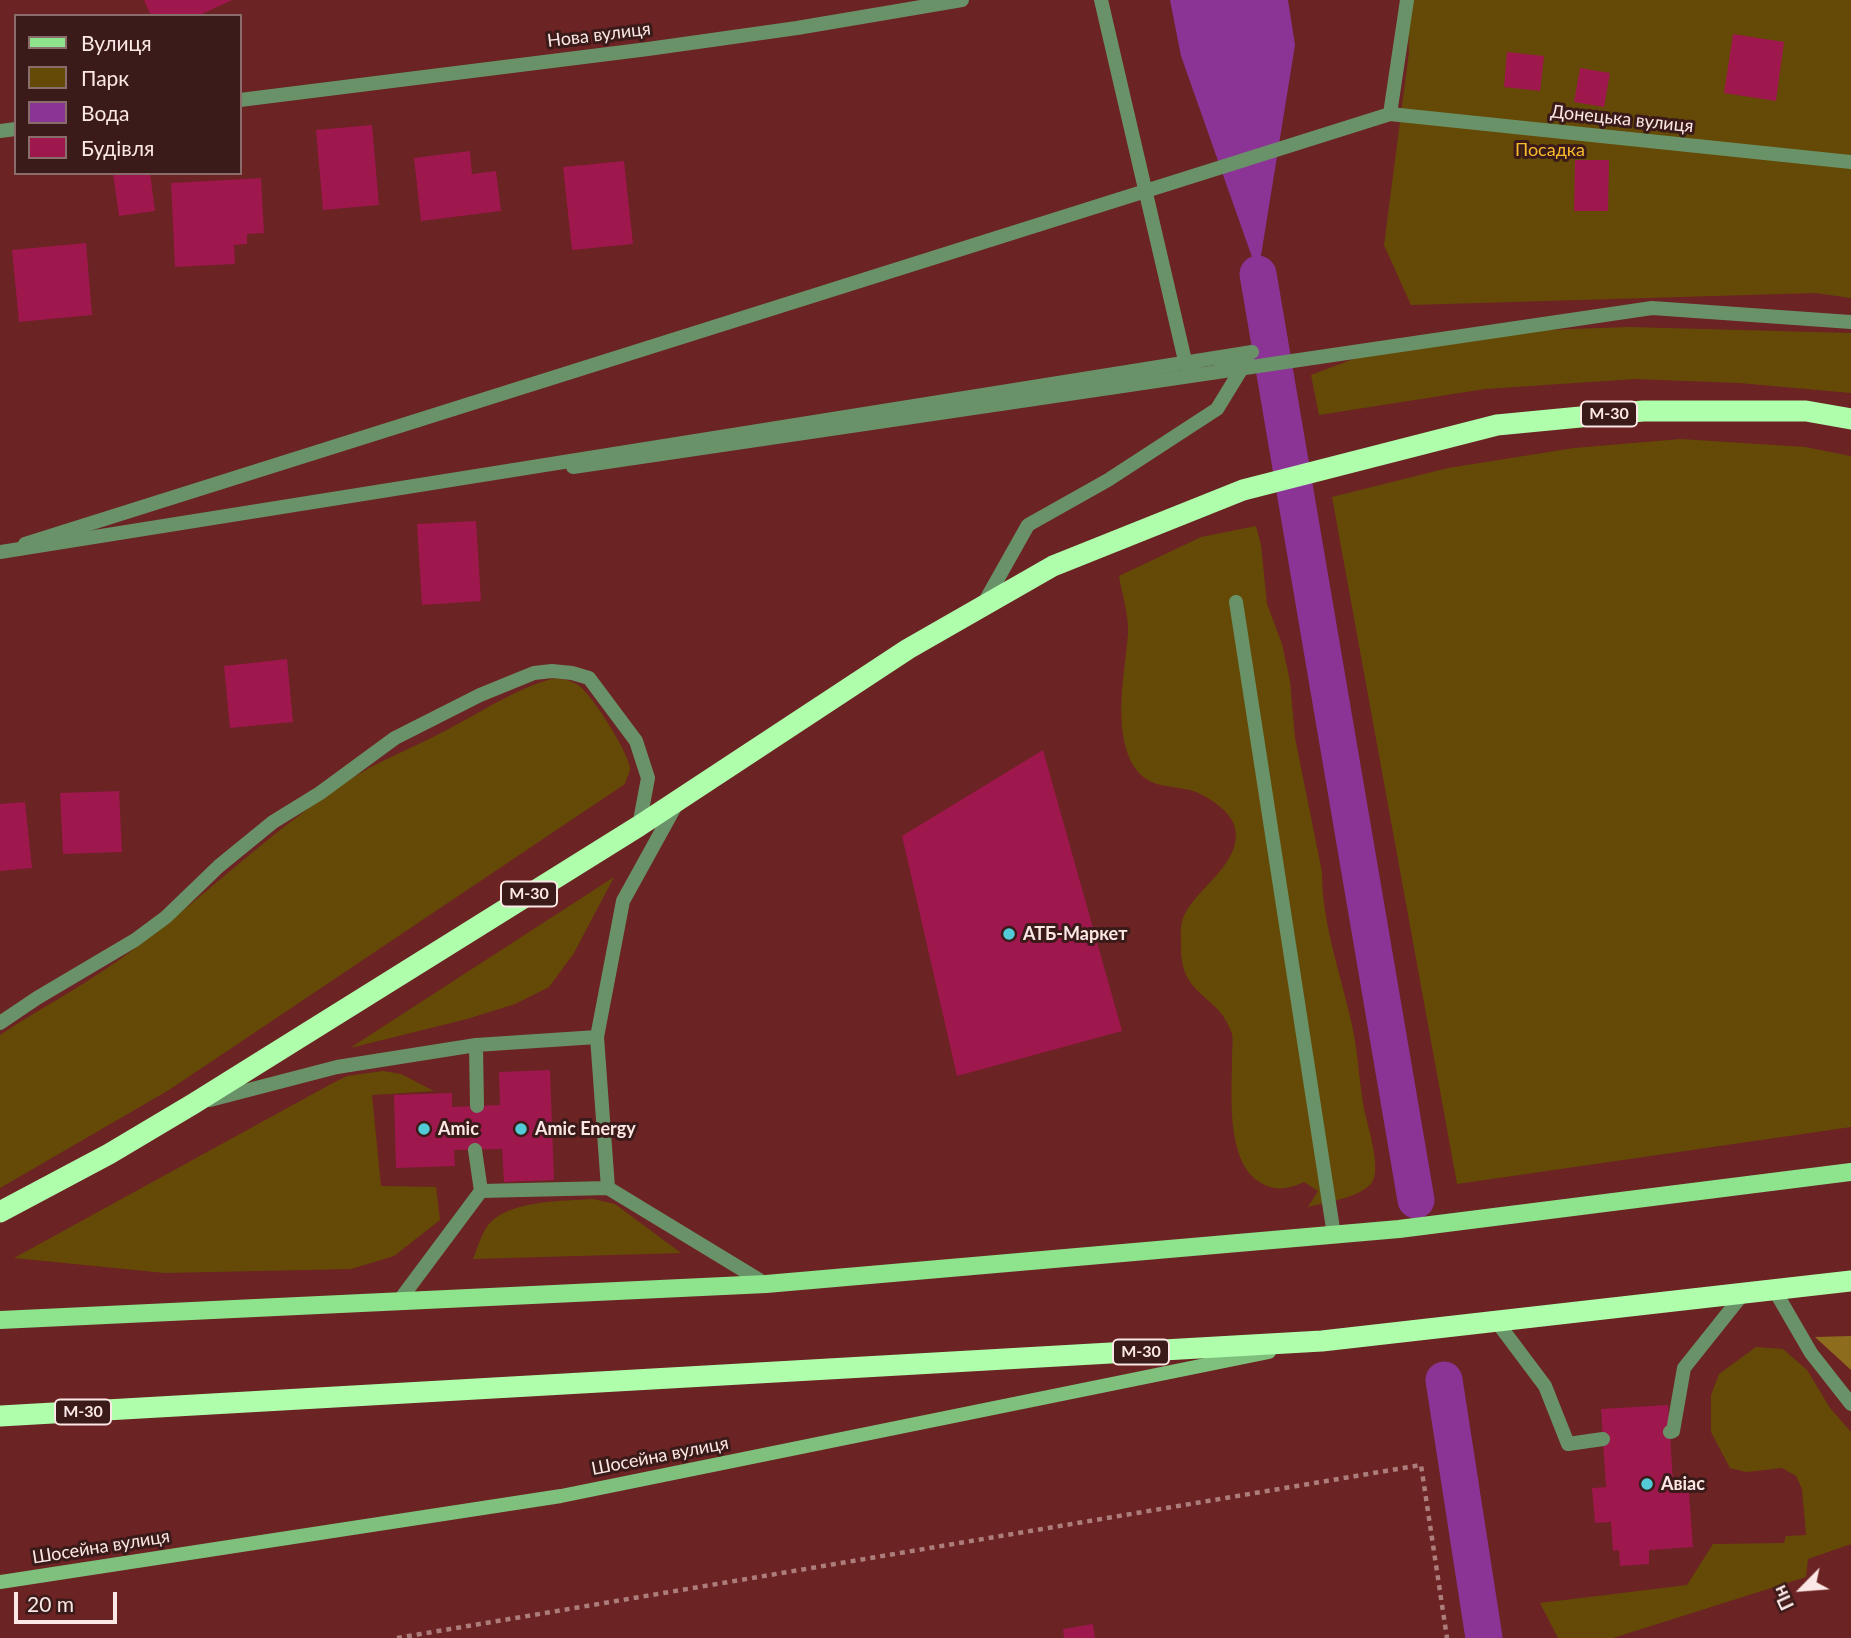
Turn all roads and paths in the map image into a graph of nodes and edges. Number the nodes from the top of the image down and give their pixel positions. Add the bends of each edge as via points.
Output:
1 (962, 0) edge
2 (1101, 0) edge
3 (1408, 0) edge
4 (242, 100) edge
5 (1390, 114) junction
6 (1851, 162) edge
7 (1851, 323) edge
8 (1252, 352) junction
9 (1851, 419) edge
10 (0, 552) edge
11 (1236, 602) dead end
12 (981, 607) junction
13 (679, 800) junction
14 (639, 826) junction
15 (0, 1023) edge
16 (597, 1037) junction
17 (476, 1045) junction
18 (193, 1104) junction
19 (477, 1106) dead end
20 (475, 1150) dead end
21 (1851, 1172) edge
22 (608, 1188) junction
23 (481, 1191) junction
24 (0, 1212) edge
25 (1334, 1235) junction
26 (1851, 1281) edge
27 (766, 1284) junction
28 (1775, 1291) junction
29 (1743, 1294) junction
30 (399, 1301) junction
31 (0, 1320) edge
32 (1501, 1322) junction
33 (1322, 1341) junction
34 (1851, 1404) edge
35 (0, 1416) edge
36 (1670, 1432) dead end
37 (1603, 1439) dead end
38 (0, 1582) edge
39 (397, 1638) edge
40 (1447, 1638) edge

1 - 4 street, Нова вулиця via 662,47
2 - 8 street, bridge via 1186,365
3 - 5 street
5 - 6 street, Донецька вулиця
5 - 10 street
7 - 10 street via 1652,308
8 - 10 street, bridge
8 - 12 street via 1217,409 1028,525
9 - 12 highway, М-30 via 1806,411 1643,411 1497,425 1242,490 1052,566
11 - 25 street
12 - 13 highway, М-30 via 908,649
13 - 14 highway, М-30
13 - 16 street via 623,901
14 - 15 street via 648,778 636,741 589,678 552,671 534,673 395,738 273,822 135,940
14 - 18 highway, М-30
16 - 17 street
16 - 22 street
17 - 18 street via 337,1067
17 - 19 street
18 - 24 highway, М-30
20 - 23 street
21 - 25 main road
22 - 23 street
22 - 27 street
23 - 30 street
25 - 27 main road
26 - 28 highway, М-30
27 - 30 main road
28 - 29 highway, М-30
28 - 34 street via 1811,1353
29 - 32 highway, М-30
29 - 36 street via 1684,1368
30 - 31 main road
32 - 33 highway, М-30
32 - 37 street via 1545,1385 1568,1444
33 - 35 highway, М-30
33 - 38 main road, Шосейна вулиця via 561,1496
39 - 40 path via 1421,1465

